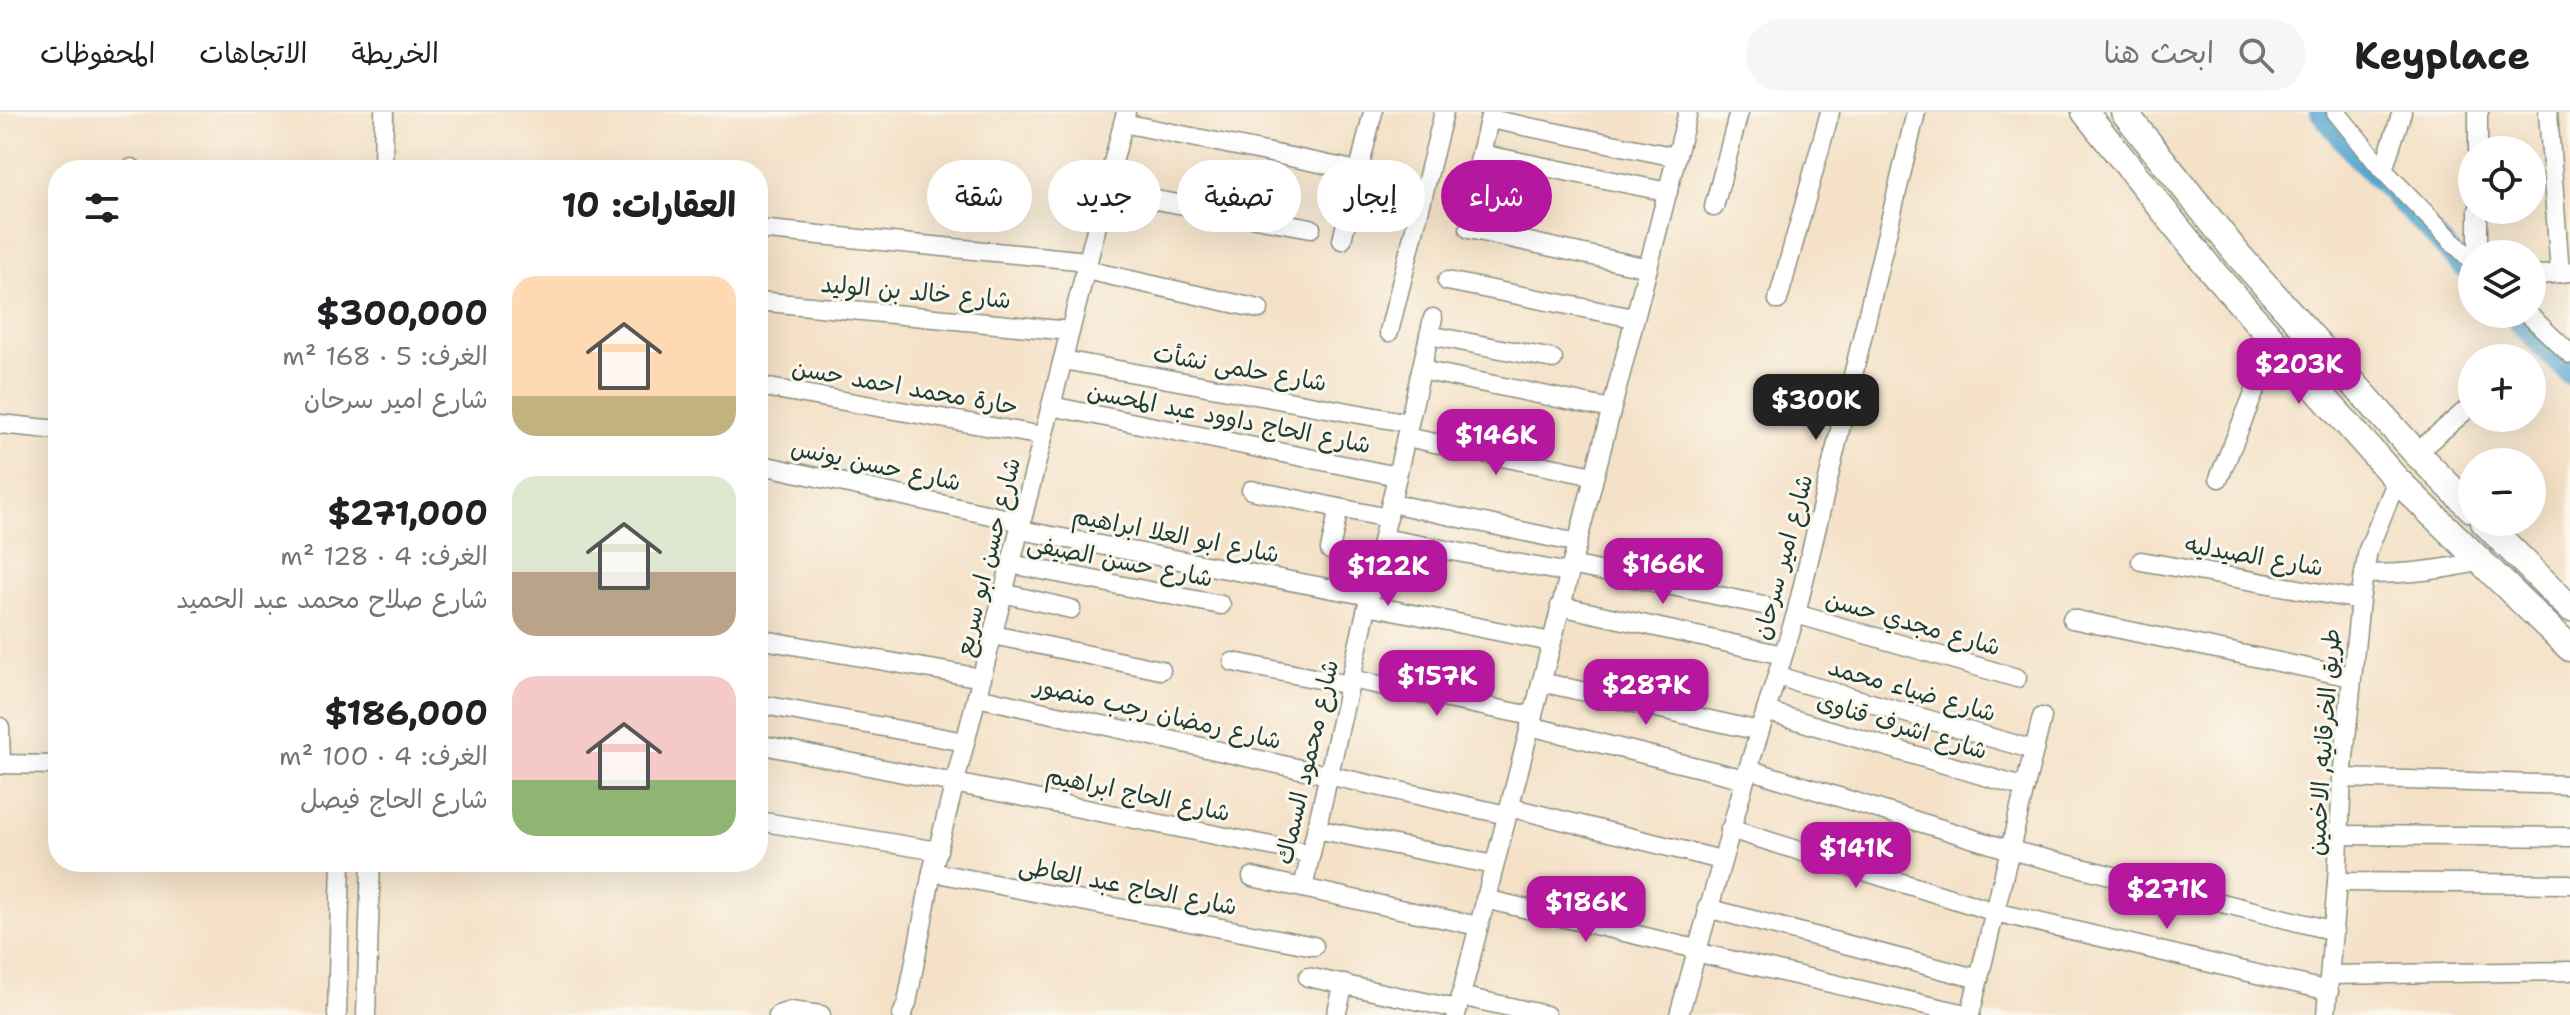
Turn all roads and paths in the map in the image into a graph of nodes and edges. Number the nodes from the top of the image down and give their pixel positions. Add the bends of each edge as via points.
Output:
1 (384, 112) edge
2 (1373, 112) edge
3 (1444, 112) edge
4 (1688, 112) edge
5 (1739, 112) edge
6 (1830, 112) edge
7 (1916, 112) edge
8 (2085, 112) edge
9 (2124, 112) edge
10 (2336, 112) edge
11 (2402, 112) edge
12 (2478, 112) edge
13 (2548, 112) edge
14 (1490, 115) edge
15 (1125, 118) edge
16 (2478, 136) edge
17 (1481, 154) junction
18 (1676, 157) junction
19 (381, 160) edge
20 (1114, 160) edge
21 (1362, 160) edge
22 (1480, 160) edge
23 (1317, 161) edge
24 (2383, 170) junction
25 (1668, 192) junction
26 (1161, 201) edge
27 (1714, 207) dead end
28 (1311, 228) dead end
29 (768, 230) edge
30 (1096, 232) edge
31 (1344, 232) edge
32 (1483, 232) edge
33 (1342, 240) dead end
34 (2458, 247) edge
35 (1087, 266) junction
36 (1648, 268) junction
37 (2565, 272) edge
38 (1447, 281) dead end
39 (1778, 300) dead end
40 (768, 302) edge
41 (1259, 309) dead end
42 (1634, 318) junction
43 (1070, 331) junction
44 (1389, 332) dead end
45 (2562, 336) edge
46 (2275, 342) junction
47 (2570, 354) edge
48 (1553, 359) dead end
49 (1063, 360) junction
50 (1421, 370) junction
51 (768, 388) edge
52 (1051, 406) junction
53 (1611, 409) junction
54 (2458, 417) edge
55 (0, 424) edge
56 (48, 429) edge
57 (1408, 430) junction
58 (1043, 436) junction
59 (2416, 453) junction
60 (768, 466) edge
61 (1397, 476) junction
62 (1594, 476) junction
63 (2219, 478) dead end
64 (2397, 480) junction
65 (1251, 490) dead end
66 (2458, 495) edge
67 (1339, 508) junction
68 (1389, 510) junction
69 (1021, 526) junction
70 (2498, 536) edge
71 (1383, 538) junction
72 (1577, 543) junction
73 (1330, 550) dead end
74 (2141, 561) dead end
75 (2480, 561) junction
76 (1011, 564) junction
77 (1570, 569) junction
78 (2364, 574) junction
79 (1003, 593) junction
80 (1369, 600) junction
81 (2360, 600) junction
82 (1221, 605) dead end
83 (1763, 605) dead end
84 (1560, 606) junction
85 (2570, 608) edge
86 (1071, 609) dead end
87 (1796, 614) junction
88 (2072, 619) dead end
89 (993, 635) junction
90 (768, 641) edge
91 (1551, 642) junction
92 (2570, 648) edge
93 (1783, 655) junction
94 (1233, 662) dead end
95 (1161, 670) dead end
96 (1777, 676) junction
97 (2351, 677) junction
98 (982, 678) junction
99 (2017, 678) dead end
100 (1350, 682) junction
101 (1541, 682) junction
102 (977, 697) junction
103 (768, 706) edge
104 (1766, 711) junction
105 (2042, 717) dead end
106 (1531, 721) junction
107 (0, 727) edge
108 (1759, 731) junction
109 (965, 742) junction
110 (768, 746) edge
111 (2034, 750) junction
112 (0, 764) edge
113 (48, 765) edge
114 (1746, 774) junction
115 (1328, 776) junction
116 (2342, 778) junction
117 (956, 782) junction
118 (2570, 785) edge
119 (2025, 788) junction
120 (1508, 811) junction
121 (768, 823) edge
122 (1316, 829) junction
123 (1730, 829) junction
124 (2339, 835) junction
125 (2570, 837) edge
126 (2010, 850) junction
127 (938, 851) junction
128 (1311, 854) junction
129 (1721, 860) junction
130 (1494, 865) junction
131 (341, 872) edge
132 (371, 872) edge
133 (932, 872) junction
134 (1252, 877) dead end
135 (2337, 882) junction
136 (2570, 884) edge
137 (1303, 888) junction
138 (1485, 899) junction
139 (1707, 908) junction
140 (1995, 912) junction
141 (1478, 926) junction
142 (2334, 931) junction
143 (1314, 946) dead end
144 (1695, 950) junction
145 (2570, 971) edge
146 (1308, 977) dead end
147 (1979, 979) junction
148 (2330, 983) junction
149 (1344, 984) junction
150 (1458, 1007) edge
151 (337, 1015) edge
152 (366, 1015) edge
153 (778, 1015) edge
154 (821, 1015) edge
155 (902, 1015) edge
156 (1336, 1015) edge
157 (1546, 1015) edge
158 (1679, 1015) edge
159 (1970, 1015) edge
160 (2326, 1015) edge

1 - 19 street
2 - 21 street
3 - 44 street
4 - 18 street
5 - 27 street
6 - 39 street
7 - 87 street, شارع امير سرحان
8 - 46 main road
9 - 59 main road via 2240,257
10 - 24 street
11 - 24 street
12 - 16 street
13 - 37 street
14 - 17 street
14 - 18 street
15 - 20 street, شارع حسن ابو سريع
15 - 23 street
17 - 22 street
17 - 25 street
18 - 25 street
24 - 34 street
25 - 36 street
26 - 28 street
29 - 35 street
30 - 35 street, شارع حسن ابو سريع
31 - 33 street
32 - 36 street
35 - 41 street
35 - 43 street, شارع حسن ابو سريع
36 - 42 street
38 - 42 street
40 - 43 street, شارع خالد بن الوليد
42 - 53 street
43 - 49 street, شارع حسن ابو سريع
45 - 47 street
46 - 63 street
46 - 64 main road
48 - 50 street, شارع محمود السماك via 1431,327
49 - 52 street, شارع حسن ابو سريع
49 - 57 street, شارع حلمى نشأت
50 - 53 street
50 - 57 street, شارع محمود السماك
51 - 58 street, حارة محمد احمد حسن
52 - 58 street, شارع حسن ابو سريع
52 - 61 street, شارع الحاج داوود عبد المحسن
53 - 62 street
54 - 59 street
55 - 56 street
57 - 61 street, شارع محمود السماك
57 - 62 street, شارع حلمى نشأت
58 - 69 street, شارع حسن ابو سريع
59 - 66 main road
60 - 69 street, شارع حسن يونس
61 - 68 street, شارع محمود السماك
62 - 72 street
64 - 75 main road
64 - 78 street, طريق الخرقانيه, الاخمين via 2374,530
65 - 67 street
67 - 68 street
67 - 73 street
68 - 71 street, شارع محمود السماك
68 - 72 street
69 - 76 street, شارع حسن ابو سريع
69 - 80 street, شارع ابو العلا ابراهيم
70 - 85 main road
71 - 77 street
71 - 80 street, شارع محمود السماك
72 - 77 street
74 - 81 street, شارع الصيدليه
75 - 78 street via 2446,570
75 - 92 main road
76 - 79 street, شارع حسن ابو سريع
76 - 82 street, شارع حسن الصيفى
77 - 83 street
77 - 84 street
78 - 81 street, طريق الخرقانيه, الاخمين
79 - 86 street
79 - 89 street, شارع حسن ابو سريع
80 - 91 street, شارع ابو العلا ابراهيم
80 - 100 street, شارع محمود السماك
81 - 97 street, طريق الخرقانيه, الاخمين
84 - 91 street
84 - 93 street
87 - 93 street, شارع امير سرحان
87 - 99 street, شارع مجدي حسن
88 - 97 street
89 - 95 street
89 - 98 street, شارع حسن ابو سريع
90 - 98 street
91 - 101 street
93 - 96 street, شارع امير سرحان
94 - 100 street
96 - 104 street, شارع امير سرحان
96 - 111 street, شارع ضياء محمد
97 - 116 street, طريق الخرقانيه, الاخمين
98 - 102 street, شارع حسن ابو سريع
100 - 106 street
100 - 115 street, شارع محمود السماك
101 - 106 street
101 - 108 street
102 - 109 street, شارع حسن ابو سريع
102 - 115 street, شارع رمضان رجب منصور
103 - 109 street
104 - 108 street, شارع امير سرحان
104 - 119 street, شارع اشرف قناوى
105 - 111 street
106 - 114 street
106 - 120 street
107 - 112 street
108 - 114 street, شارع امير سرحان
109 - 117 street, شارع حسن ابو سريع
110 - 117 street, شارع الحاج ابراهيم
111 - 119 street
112 - 113 street
114 - 123 street, شارع امير سرحان
114 - 126 street
115 - 120 street, شارع رمضان رجب منصور
115 - 122 street, شارع محمود السماك
116 - 118 street
116 - 124 street, طريق الخرقانيه, الاخمين
117 - 127 street, شارع حسن ابو سريع
117 - 128 street, شارع الحاج ابراهيم
119 - 126 street
120 - 129 street, شارع رمضان رجب منصور
120 - 130 street
121 - 127 street
122 - 128 street, شارع محمود السماك
122 - 130 street
123 - 129 street, شارع امير سرحان
123 - 140 street
124 - 125 street
124 - 135 street, طريق الخرقانيه, الاخمين
126 - 140 street
126 - 142 street
127 - 133 street, شارع حسن ابو سريع
128 - 137 street, شارع محمود السماك
129 - 139 street, شارع امير سرحان
130 - 138 street
131 - 151 street
132 - 152 street
133 - 143 street, شارع الحاج عبد العاطى
133 - 155 street, شارع حسن ابو سريع
134 - 137 street
135 - 136 street
135 - 142 street, طريق الخرقانيه, الاخمين
137 - 141 street
138 - 141 street
138 - 144 street
139 - 144 street, شارع امير سرحان
139 - 147 street
140 - 147 street
140 - 148 street
141 - 150 street
142 - 148 street, طريق الخرقانيه, الاخمين
144 - 158 street, شارع امير سرحان
144 - 159 street
145 - 148 street
146 - 149 street
147 - 159 street
148 - 160 street, طريق الخرقانيه, الاخمين
149 - 150 street
149 - 156 street
150 - 157 street
153 - 154 street

